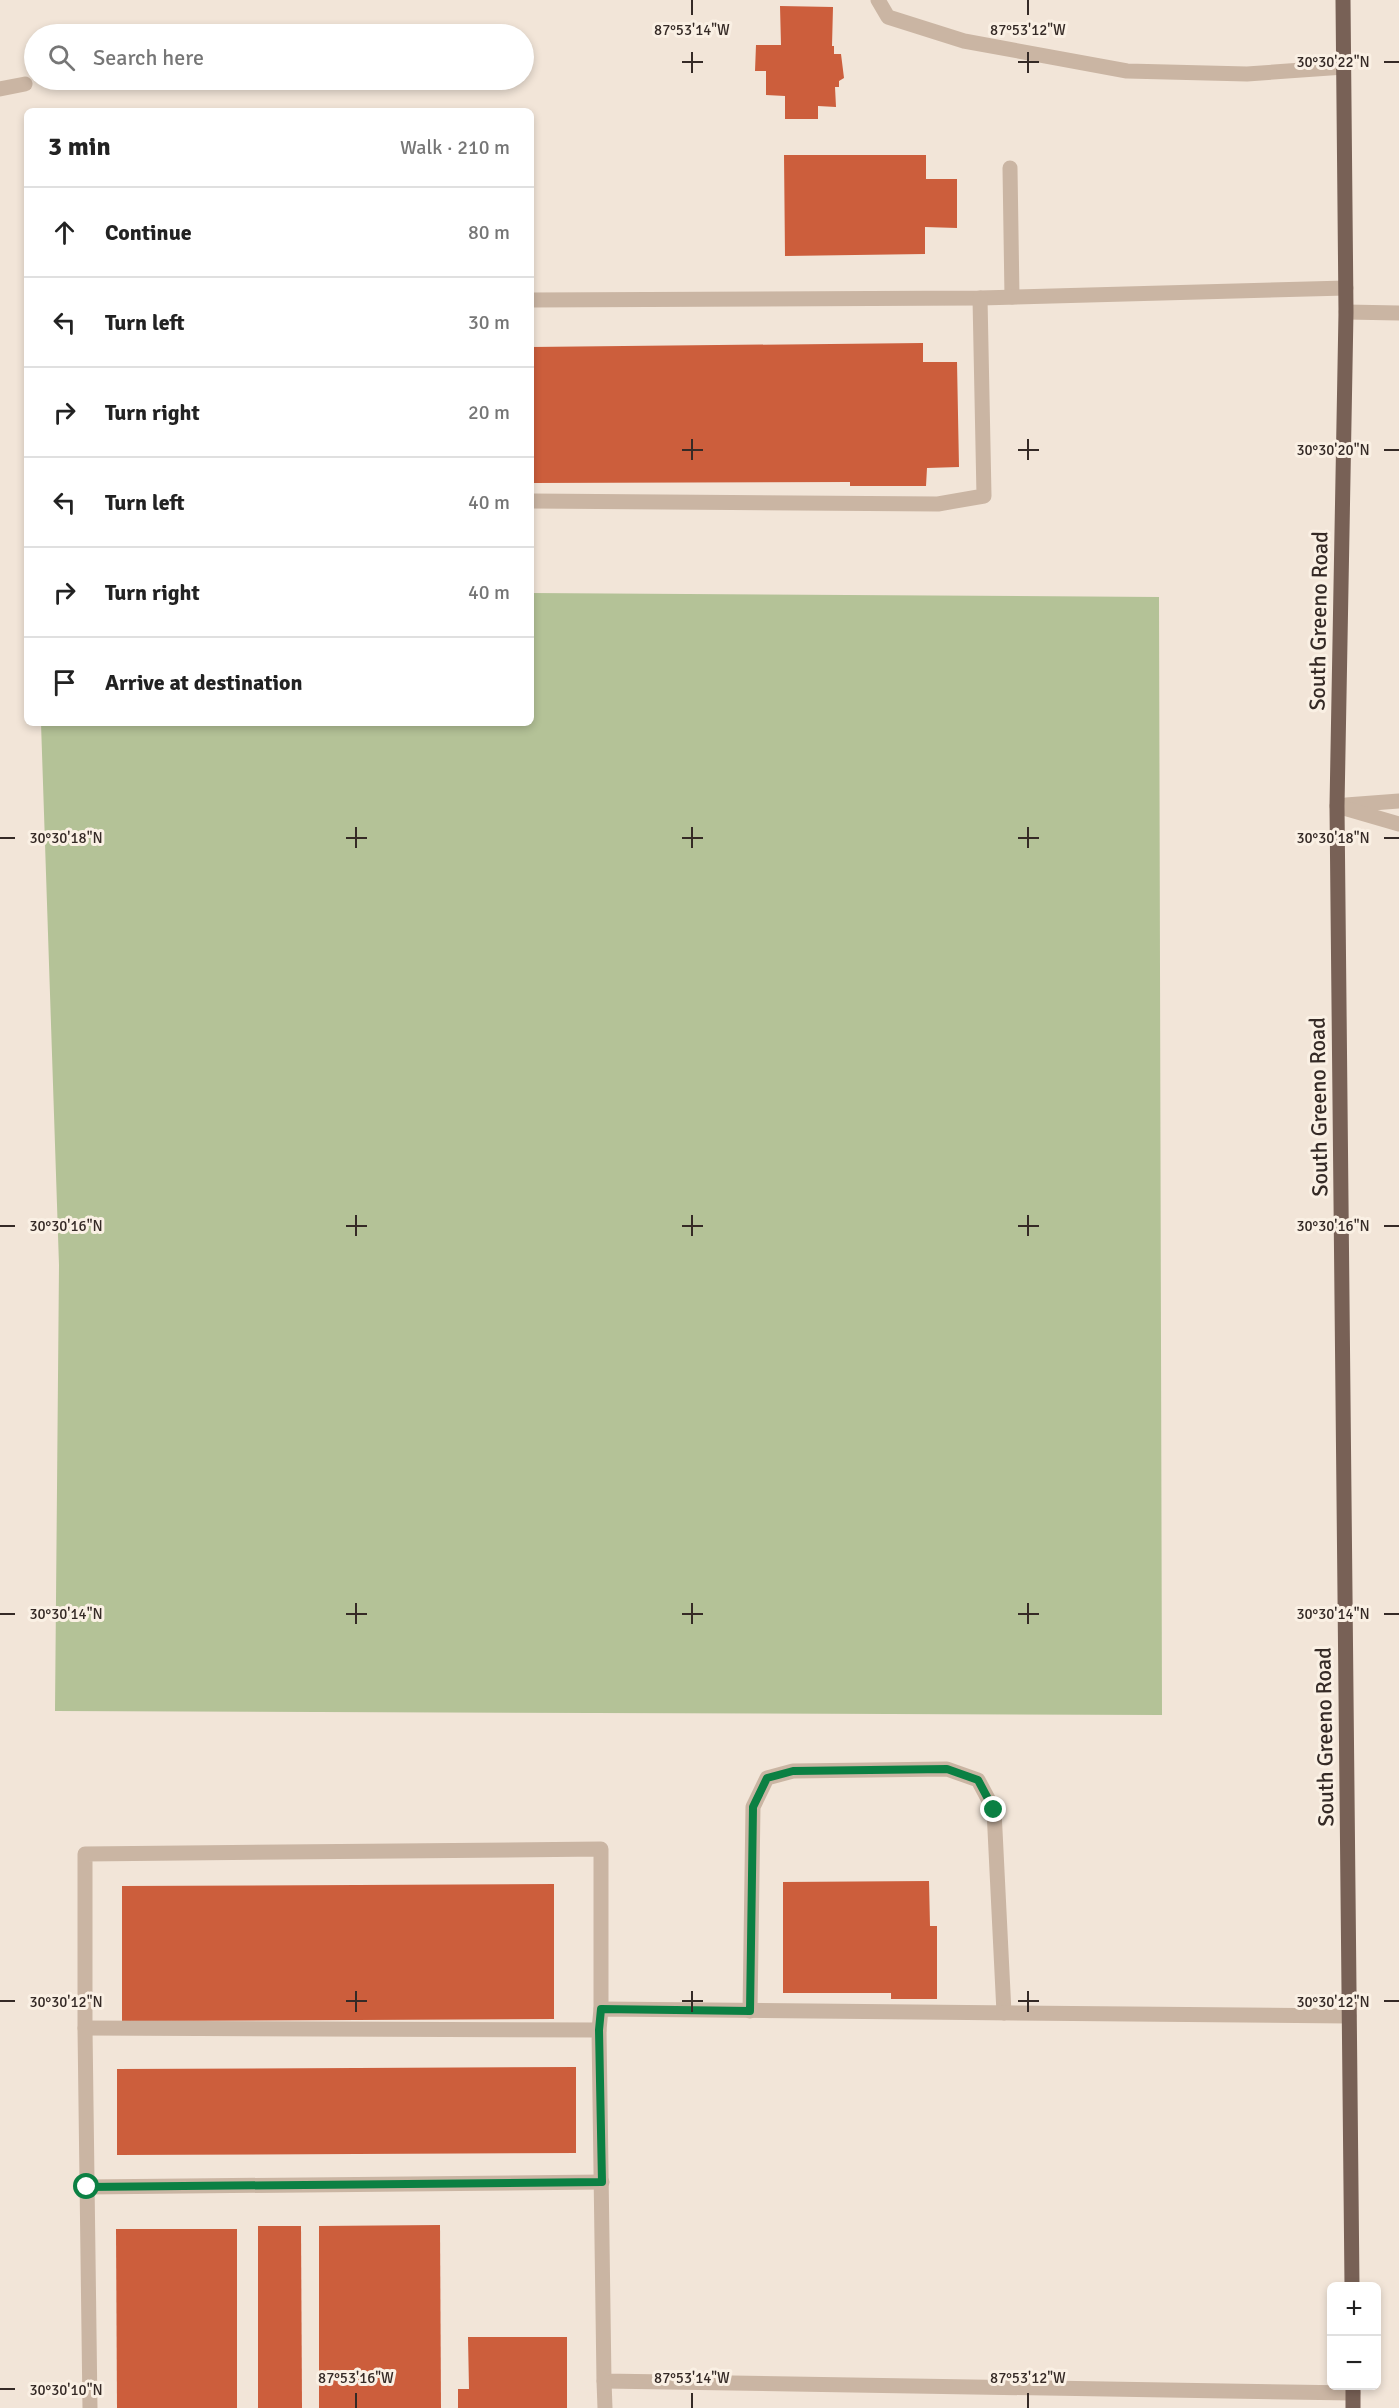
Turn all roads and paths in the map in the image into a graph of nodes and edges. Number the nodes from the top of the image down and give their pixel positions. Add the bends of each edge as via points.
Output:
1 (878, 0) edge
2 (1343, 0) edge
3 (1344, 67) junction
4 (24, 84) edge
5 (0, 89) edge
6 (1010, 168) dead end
7 (1346, 288) junction
8 (1012, 297) junction
9 (980, 298) junction
10 (534, 300) edge
11 (1346, 312) junction
12 (1399, 313) edge
13 (534, 501) edge
14 (1399, 801) edge
15 (1337, 806) junction
16 (1399, 824) edge
17 (601, 2009) junction
18 (750, 2011) junction
19 (1004, 2013) junction
20 (1349, 2016) junction
21 (85, 2028) junction
22 (599, 2030) junction
23 (602, 2182) junction
24 (87, 2187) junction
25 (1352, 2282) edge
26 (604, 2381) junction
27 (1353, 2396) edge
28 (90, 2408) edge
29 (605, 2408) edge

1 - 3 street via 888,17 964,41 1127,71 1247,74
2 - 3 main road, South Greeno Road
3 - 7 main road, South Greeno Road
4 - 5 street
6 - 8 street
7 - 8 street
7 - 11 main road, South Greeno Road
8 - 9 street
9 - 10 street
9 - 13 street via 984,496 938,504
11 - 12 street
11 - 15 main road, South Greeno Road
14 - 15 street
15 - 16 street
15 - 20 main road, South Greeno Road
17 - 18 street
17 - 21 street via 601,1850 85,1854
17 - 22 street
18 - 19 street
18 - 19 street via 753,1807 767,1778 793,1771 947,1769 978,1780 994,1810
19 - 20 street
20 - 25 main road, South Greeno Road
21 - 22 street
21 - 24 street
22 - 23 street
23 - 24 street
23 - 26 street
24 - 28 street
26 - 27 street
26 - 29 street

